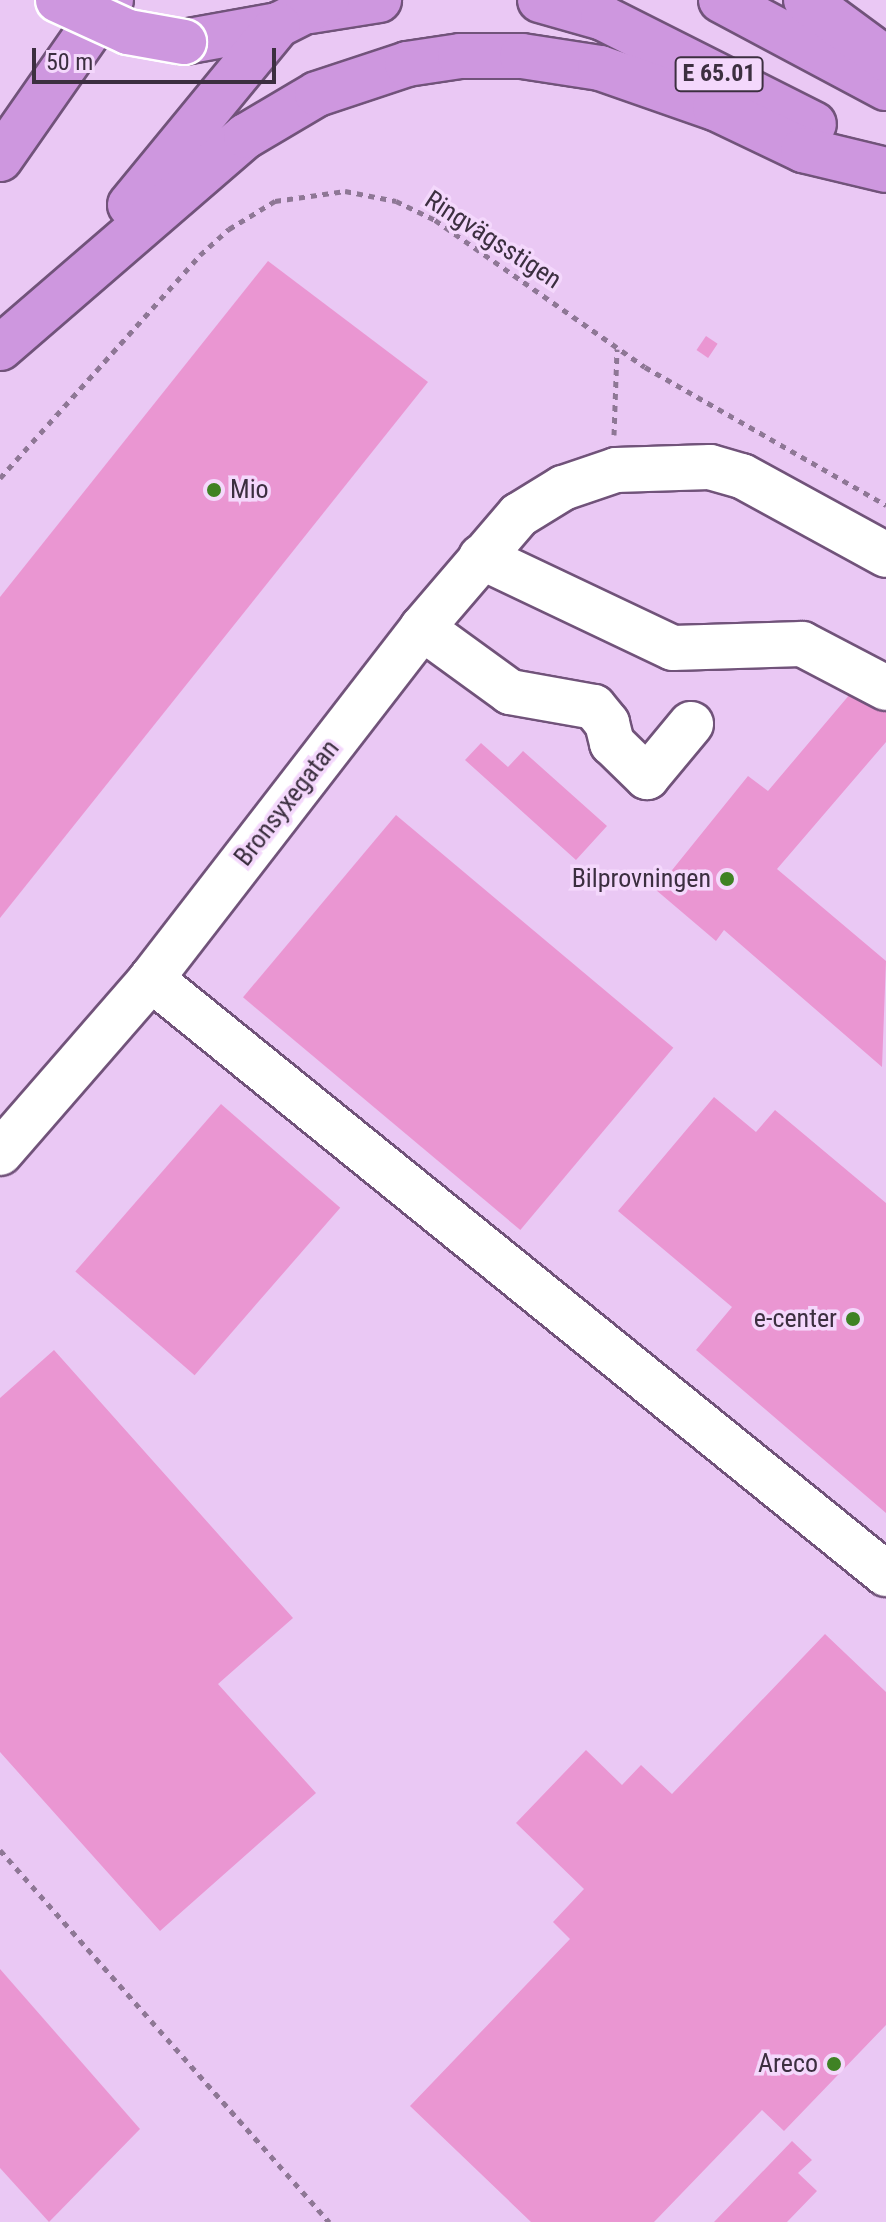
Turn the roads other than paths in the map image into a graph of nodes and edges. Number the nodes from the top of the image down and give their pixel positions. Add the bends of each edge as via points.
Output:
1 (58, 0) edge
2 (111, 0) edge
3 (379, 0) edge
4 (540, 0) edge
5 (721, 0) edge
6 (806, 0) edge
7 (305, 12) edge
8 (886, 59) edge
9 (886, 88) edge
10 (0, 159) edge
11 (886, 161) edge
12 (886, 170) edge
13 (61, 291) junction
14 (0, 348) edge
15 (886, 555) edge
16 (481, 557) junction
17 (422, 628) junction
18 (886, 688) edge
19 (691, 724) dead end
20 (151, 979) junction
21 (0, 1153) edge
22 (886, 1574) edge

1 - 7 highway, bridge via 114,28 184,42
2 - 10 highway
3 - 7 highway
4 - 11 highway, E 65.01 via 603,18 653,41
5 - 9 highway, E 65.01
6 - 8 highway
7 - 13 highway
12 - 13 highway via 803,150 715,108 600,68 522,56 420,62 363,74 246,136
13 - 14 highway
15 - 16 street, Bronsyxegatan via 742,476 676,465 604,473 519,515
16 - 17 street, Bronsyxegatan
16 - 18 street via 673,648 802,644
17 - 19 street via 510,692 594,707 607,723 612,743 647,777
17 - 20 street, Bronsyxegatan
20 - 21 street, Bronsyxegatan
20 - 22 street

